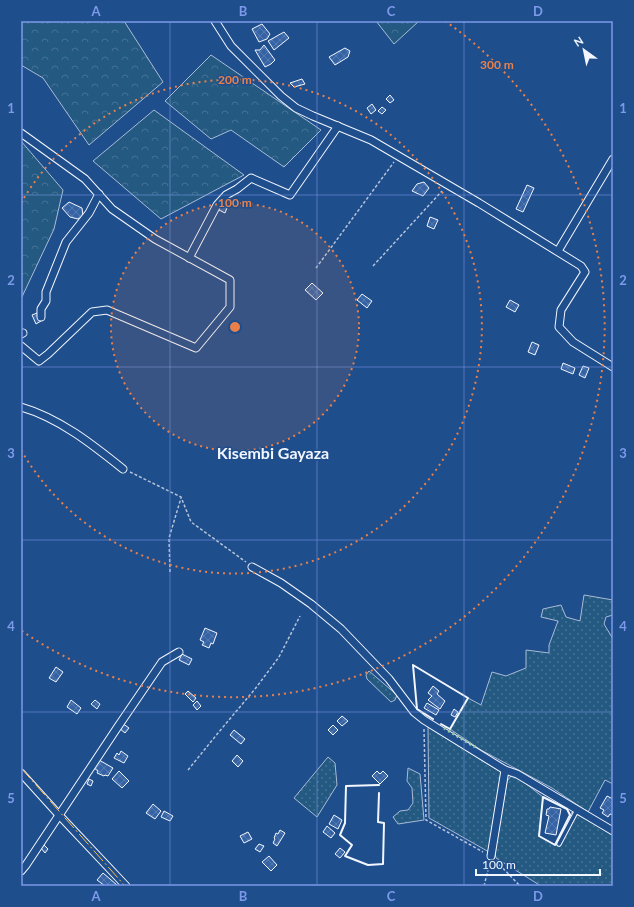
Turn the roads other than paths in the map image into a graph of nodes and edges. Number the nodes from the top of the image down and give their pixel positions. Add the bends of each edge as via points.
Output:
1 (215, 21) edge
2 (338, 126) junction
3 (21, 132) edge
4 (613, 159) edge
5 (99, 194) junction
6 (558, 252) junction
7 (188, 258) junction
8 (41, 317) dead end
9 (21, 346) edge
10 (613, 367) edge
11 (21, 407) edge
12 (123, 468) road end
13 (252, 566) road end
14 (179, 652) dead end
15 (505, 770) junction
16 (21, 773) edge
17 (577, 810) junction
18 (59, 815) junction
19 (613, 831) edge
20 (559, 844) dead end
21 (491, 856) road end
22 (21, 871) edge
23 (126, 886) edge

1 - 2 street via 231,46 280,96 296,108
2 - 6 street via 371,140
2 - 7 street via 290,196 251,178 226,195 217,206
3 - 5 street via 85,179
4 - 6 street
5 - 7 street via 112,209 155,240
5 - 8 street via 66,242 46,292
6 - 10 street via 585,272 561,310 559,327 573,342
7 - 9 street via 230,280 230,307 196,348 107,310 92,312 39,361
11 - 12 street via 32,410 82,437
13 - 15 street via 281,582 341,629 389,679 414,712
14 - 18 street via 162,662
15 - 17 street via 517,774
15 - 21 street
16 - 18 street
17 - 19 street
17 - 20 lane
18 - 22 street
18 - 23 street

